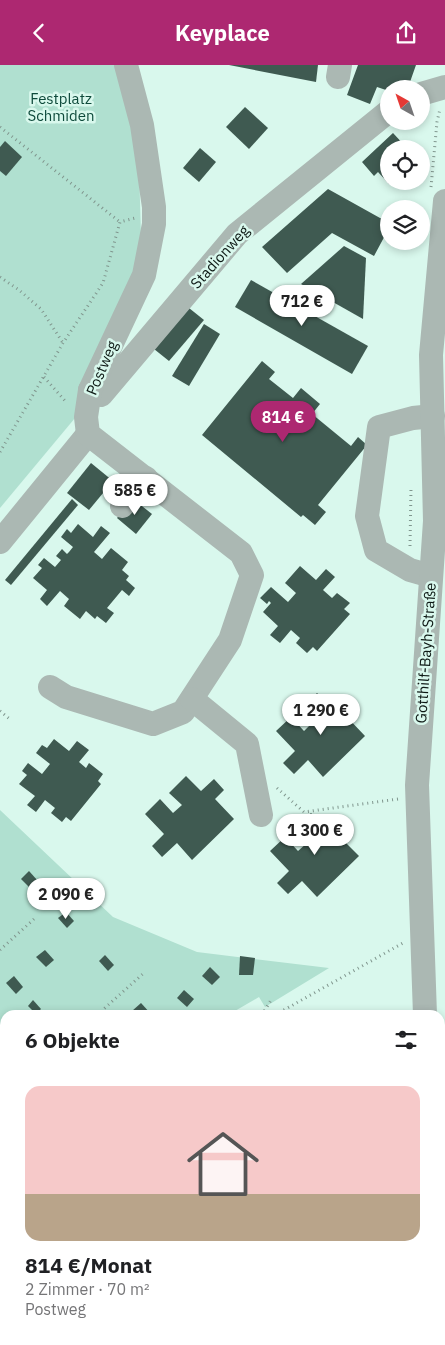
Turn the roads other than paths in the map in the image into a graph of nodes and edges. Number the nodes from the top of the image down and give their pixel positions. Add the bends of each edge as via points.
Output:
1 (126, 65) edge
2 (445, 87) edge
3 (430, 91) edge
4 (380, 118) edge
5 (445, 201) edge
6 (90, 390) junction
7 (433, 416) junction
8 (88, 434) junction
9 (146, 478) junction
10 (122, 506) dead end
11 (440, 520) edge
12 (0, 542) edge
13 (431, 576) junction
14 (50, 687) dead end
15 (192, 699) junction
16 (261, 815) dead end
17 (425, 1010) edge

1 - 6 street, Postweg via 142,125 154,225 144,275
2 - 3 street
4 - 6 street, Stadionweg via 237,234 101,395
5 - 7 street, Gotthilf-Bayh-Straße via 431,355
6 - 8 street, Postweg via 86,417
7 - 11 street, Gotthilf-Bayh-Straße
7 - 13 street via 379,427 367,516 376,550 410,570
8 - 9 street
8 - 12 street
9 - 10 street
9 - 15 street via 241,553 252,575 230,641
11 - 13 street, Gotthilf-Bayh-Straße
13 - 17 street, Gotthilf-Bayh-Straße via 417,785
14 - 15 street via 66,697 153,724 183,712
15 - 16 street via 247,744

